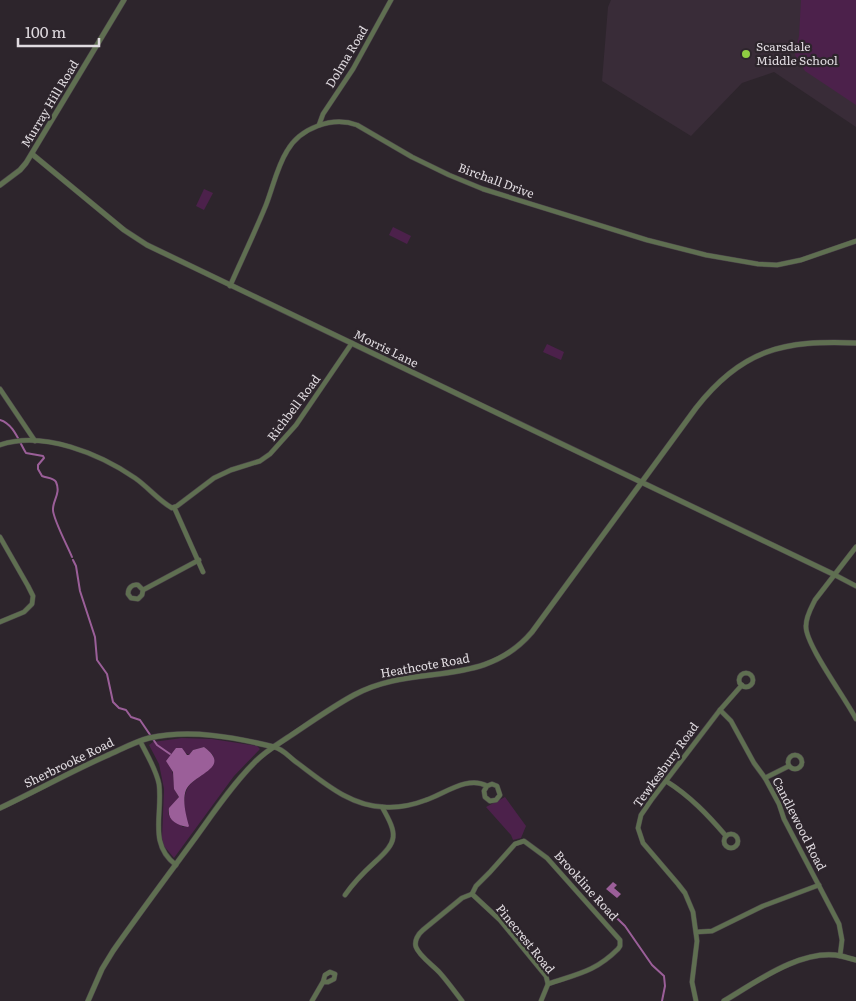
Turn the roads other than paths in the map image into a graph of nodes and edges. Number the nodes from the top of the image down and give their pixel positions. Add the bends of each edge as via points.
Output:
1 (124, 0) edge
2 (391, 0) edge
3 (319, 125) junction
4 (32, 154) junction
5 (0, 185) edge
6 (856, 241) edge
7 (230, 286) junction
8 (352, 343) junction
9 (856, 343) edge
10 (0, 389) edge
11 (35, 441) junction
12 (0, 445) edge
13 (642, 483) junction
14 (174, 507) junction
15 (0, 537) edge
16 (856, 547) edge
17 (199, 560) junction
18 (203, 572) dead end
19 (834, 575) junction
20 (856, 586) edge
21 (143, 590) dead end
22 (0, 622) edge
23 (742, 685) dead end
24 (720, 710) junction
25 (856, 719) edge
26 (140, 742) junction
27 (274, 747) junction
28 (789, 766) dead end
29 (765, 778) junction
30 (666, 781) junction
31 (487, 786) dead end
32 (382, 807) junction
33 (0, 808) edge
34 (726, 836) dead end
35 (176, 865) junction
36 (819, 885) junction
37 (345, 894) dead end
38 (472, 894) junction
39 (697, 932) junction
40 (840, 956) junction
41 (856, 960) edge
42 (323, 982) dead end
43 (548, 984) junction
44 (88, 1001) edge
45 (312, 1001) edge
46 (462, 1001) edge
47 (541, 1001) edge
48 (696, 1001) edge
49 (724, 1001) edge

1 - 4 street, Murray Hill Road
2 - 3 street, Dolma Road
3 - 6 street, Birchall Drive via 352,123 442,172 483,189 706,255 777,265
3 - 7 street, Birchall Drive via 298,138 286,152
4 - 5 street, Murray Hill Road via 20,170
4 - 7 street, Morris Lane via 138,240
7 - 8 street, Morris Lane
8 - 13 street, Morris Lane
8 - 14 street, Richbell Road via 296,425 270,454 214,478
9 - 13 street, Heathcote Road via 796,345 759,355 736,368 706,396
10 - 11 street
11 - 12 street
11 - 14 street via 71,446 92,454 134,477
13 - 19 street, Morris Lane
13 - 27 street, Heathcote Road via 532,632 508,654 466,670 392,680 371,687 340,703
14 - 17 street
15 - 22 street via 33,596 32,604 24,612
16 - 19 street
17 - 18 street
17 - 21 street
19 - 20 street
19 - 25 street via 810,609 806,632
23 - 24 street, Tewkesbury Road
24 - 29 street, Candlewood Road via 732,721
24 - 30 street, Tewkesbury Road
26 - 27 street, Sherbrooke Road via 170,735 203,734
26 - 33 street, Sherbrooke Road
26 - 35 street via 159,783 160,844
27 - 32 street via 280,748 341,794
27 - 35 street, Heathcote Road via 244,774
28 - 29 street
29 - 36 street, Candlewood Road
30 - 34 street via 692,799
30 - 39 street, Tewkesbury Road via 641,815 638,833 685,893
31 - 32 street via 472,782 414,804
32 - 37 street via 393,832 392,843 387,853
35 - 44 street, Heathcote Road via 112,951
36 - 39 street via 763,906 712,931
36 - 40 street, Candlewood Road via 839,924
38 - 43 street, Pinecrest Road via 500,920 546,976
38 - 43 street, Brookline Road via 514,844 524,841 547,858 620,940 618,949 596,967
38 - 46 street via 462,898 422,930 415,947
39 - 48 street, Tewkesbury Road via 692,982
40 - 41 street
40 - 49 street via 795,962
42 - 45 street
43 - 47 street, Pinecrest Road

